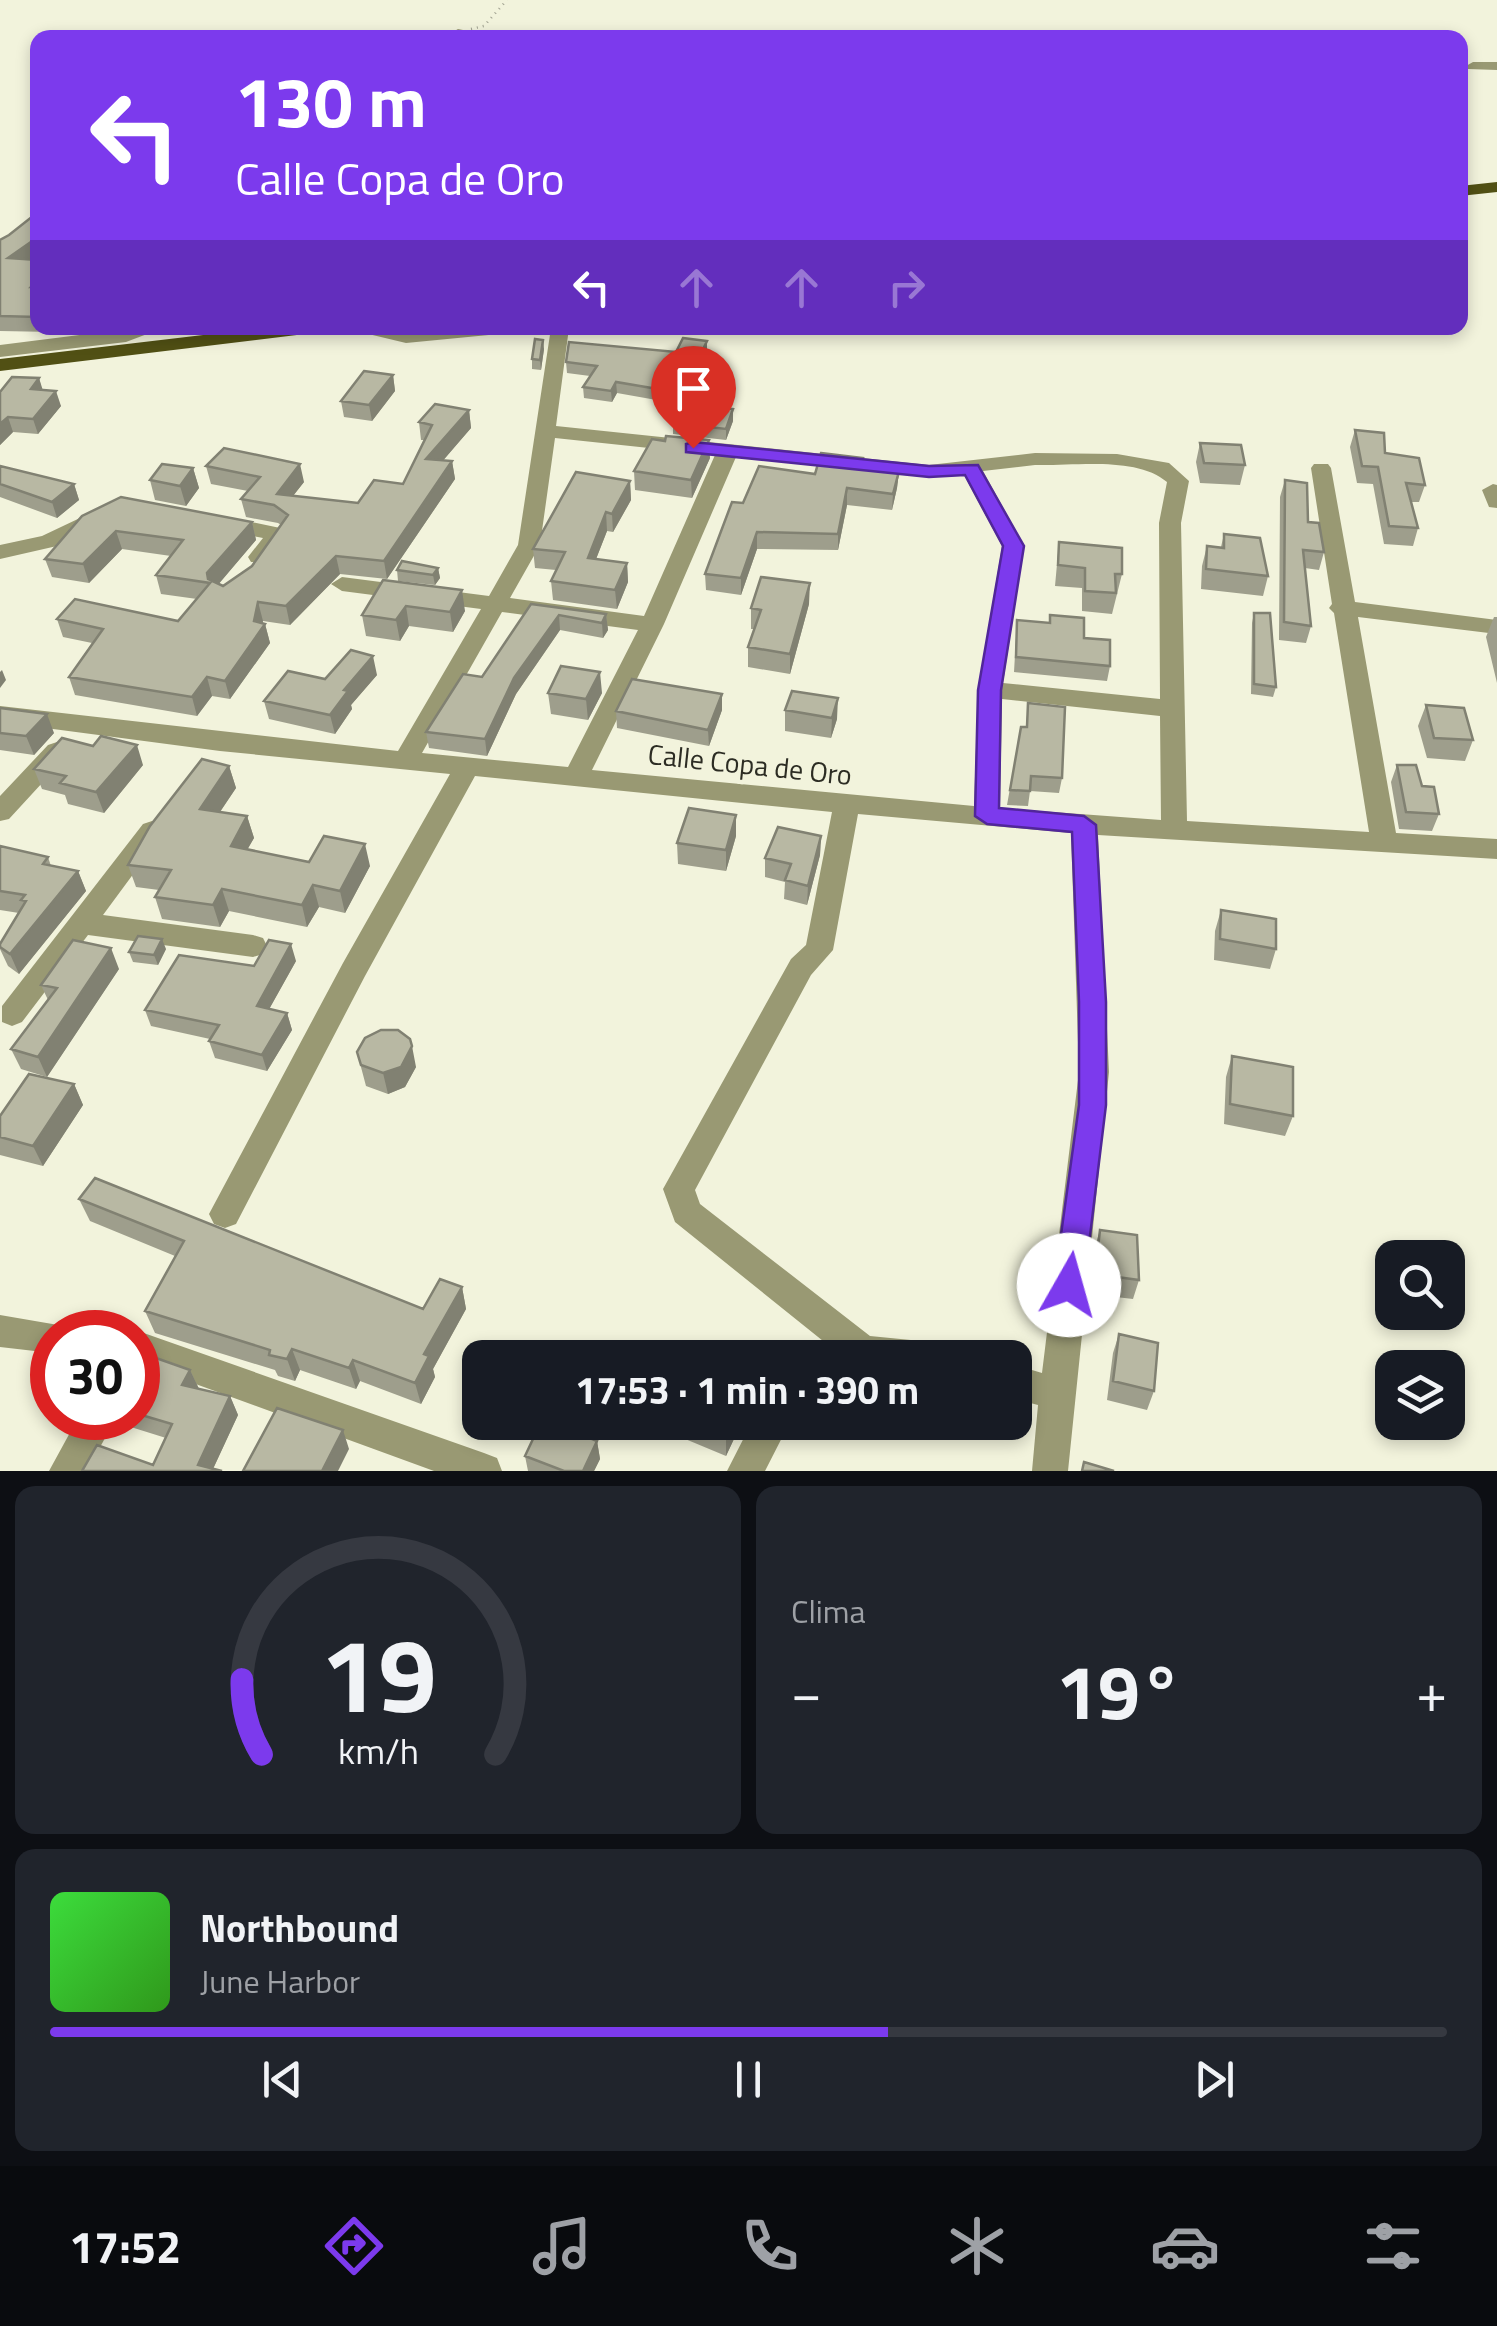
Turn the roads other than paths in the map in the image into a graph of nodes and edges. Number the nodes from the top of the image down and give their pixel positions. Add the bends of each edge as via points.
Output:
1 (1472, 66) dead end
2 (1497, 66) edge
3 (1497, 187) edge
4 (1468, 190) edge
5 (130, 335) edge
6 (215, 335) edge
7 (397, 335) edge
8 (427, 335) edge
9 (559, 335) edge
10 (0, 351) edge
11 (0, 365) edge
12 (547, 431) junction
13 (726, 452) junction
14 (1321, 468) dead end
15 (971, 469) junction
16 (123, 504) edge
17 (193, 519) edge
18 (0, 552) edge
19 (240, 580) edge
20 (342, 584) dead end
21 (495, 604) junction
22 (1342, 608) junction
23 (652, 624) junction
24 (1497, 627) edge
25 (990, 690) junction
26 (1172, 709) junction
27 (0, 714) edge
28 (81, 726) junction
29 (220, 742) junction
30 (407, 758) junction
31 (467, 768) junction
32 (197, 772) edge
33 (576, 776) junction
34 (174, 802) edge
35 (847, 804) junction
36 (0, 812) edge
37 (987, 816) junction
38 (1084, 825) junction
39 (1174, 829) junction
40 (1384, 841) junction
41 (1497, 849) edge
42 (82, 924) junction
43 (253, 946) dead end
44 (12, 1014) dead end
45 (225, 1214) dead end
46 (0, 1331) edge
47 (30, 1334) edge
48 (840, 1340) edge
49 (160, 1355) edge
50 (1032, 1387) edge
51 (1055, 1393) junction
52 (85, 1440) edge
53 (762, 1440) edge
54 (67, 1471) edge
55 (484, 1471) edge
56 (745, 1471) edge
57 (1050, 1471) edge

1 - 2 street
3 - 4 main road
5 - 10 street
6 - 11 main road
7 - 8 street
9 - 12 street
12 - 13 street
12 - 21 street via 529,545
13 - 15 street
13 - 23 street
14 - 22 street
15 - 25 street via 1014,546
15 - 26 street via 1035,459 1118,460 1162,467 1178,481 1170,522
16 - 18 street via 49,541
17 - 19 street via 277,534
20 - 21 street
21 - 23 street
21 - 30 street
22 - 24 street
22 - 40 street
23 - 33 street
25 - 26 street
25 - 37 street
26 - 39 street
27 - 28 street, Calle Copa de Oro
28 - 29 street, Calle Copa de Oro
28 - 36 street
29 - 30 street, Calle Copa de Oro
29 - 32 street
30 - 31 street, Calle Copa de Oro
31 - 33 street, Calle Copa de Oro
31 - 45 street
33 - 35 street, Calle Copa de Oro
34 - 42 street
35 - 37 street, Calle Copa de Oro
35 - 48 street via 819,950 801,966 678,1188 686,1212
37 - 38 street, Calle Copa de Oro
38 - 39 street, Calle Copa de Oro
38 - 51 street via 1092,1105
39 - 40 street, Calle Copa de Oro
40 - 41 street, Calle Copa de Oro
42 - 43 street
42 - 44 street
46 - 47 street
49 - 55 street
50 - 51 street
51 - 57 street
52 - 54 street
53 - 56 street

